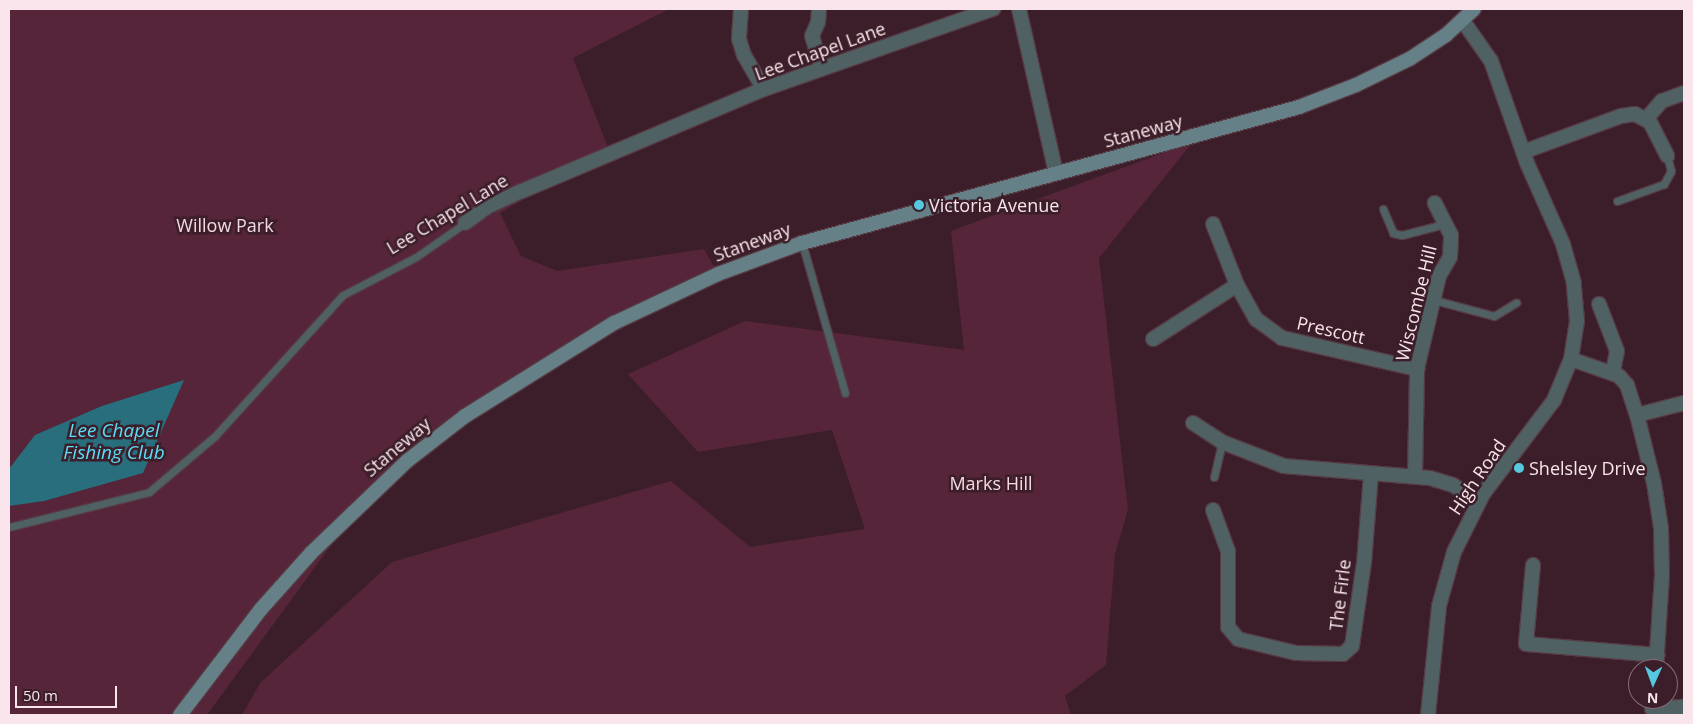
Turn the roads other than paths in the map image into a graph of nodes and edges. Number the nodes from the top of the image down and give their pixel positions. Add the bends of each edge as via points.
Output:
1 (741, 9) edge
2 (819, 9) edge
3 (993, 9) edge
4 (1019, 9) edge
5 (1474, 9) edge
6 (1463, 21) junction
7 (822, 68) junction
8 (764, 89) junction
9 (1684, 93) edge
10 (1646, 118) junction
11 (1523, 152) junction
12 (1667, 156) joint
13 (1056, 173) junction
14 (1617, 201) dead end
15 (1435, 203) dead end
16 (1383, 209) dead end
17 (465, 223) joint
18 (1213, 224) dead end
19 (1444, 224) junction
20 (802, 243) junction
21 (1237, 285) junction
22 (1434, 300) junction
23 (1516, 303) dead end
24 (1598, 304) dead end
25 (1153, 339) dead end
26 (1571, 359) junction
27 (1417, 369) junction
28 (1613, 372) junction
29 (845, 393) dead end
30 (1684, 403) edge
31 (1637, 415) junction
32 (1193, 423) dead end
33 (1222, 442) junction
34 (1371, 474) junction
35 (1415, 476) junction
36 (1214, 477) dead end
37 (1478, 502) junction
38 (1213, 510) dead end
39 (9, 527) edge
40 (1533, 565) dead end
41 (1635, 659) edge
42 (1657, 659) edge
43 (180, 715) edge
44 (1428, 715) edge

1 - 8 street via 740,39 744,55
2 - 7 street via 812,36
3 - 7 street, Lee Chapel Lane
4 - 13 street
5 - 6 main road
6 - 11 street, High Road via 1491,61
6 - 13 main road, Staneway via 1416,55 1333,95 1259,119
7 - 8 street, Lee Chapel Lane
8 - 17 street, Lee Chapel Lane via 522,191 487,207
9 - 10 street via 1662,101
10 - 11 street via 1635,114 1621,116
10 - 12 street
11 - 26 street, High Road via 1572,270 1577,321
12 - 14 lane via 1671,171 1664,184
13 - 20 main road, Staneway
15 - 19 street, Wiscombe Hill
16 - 19 lane via 1393,233 1402,235
17 - 39 lane, Lee Chapel Lane via 416,257 343,295 215,436 149,492
18 - 21 street, Prescott
19 - 22 street, Wiscombe Hill via 1451,235 1450,257 1439,276
20 - 29 lane
20 - 43 main road, Staneway via 718,274 649,305 580,342 465,416 407,461 311,553 261,609
21 - 25 street
21 - 27 street, Prescott via 1256,319 1282,338
22 - 23 lane via 1494,316
22 - 27 street, Wiscombe Hill
24 - 28 street via 1617,351
26 - 28 street
26 - 37 street, High Road via 1547,412
27 - 35 street, Wiscombe Hill
28 - 31 street via 1627,385
30 - 31 street
31 - 42 street via 1654,483 1661,528
32 - 33 street
33 - 34 street via 1284,466
33 - 36 lane
34 - 35 street
34 - 38 street, The Firle via 1364,563 1352,646 1343,654 1296,653 1238,639 1228,627 1228,551
35 - 37 street via 1453,485
37 - 44 street, High Road via 1459,539 1442,592
40 - 41 street via 1526,644

